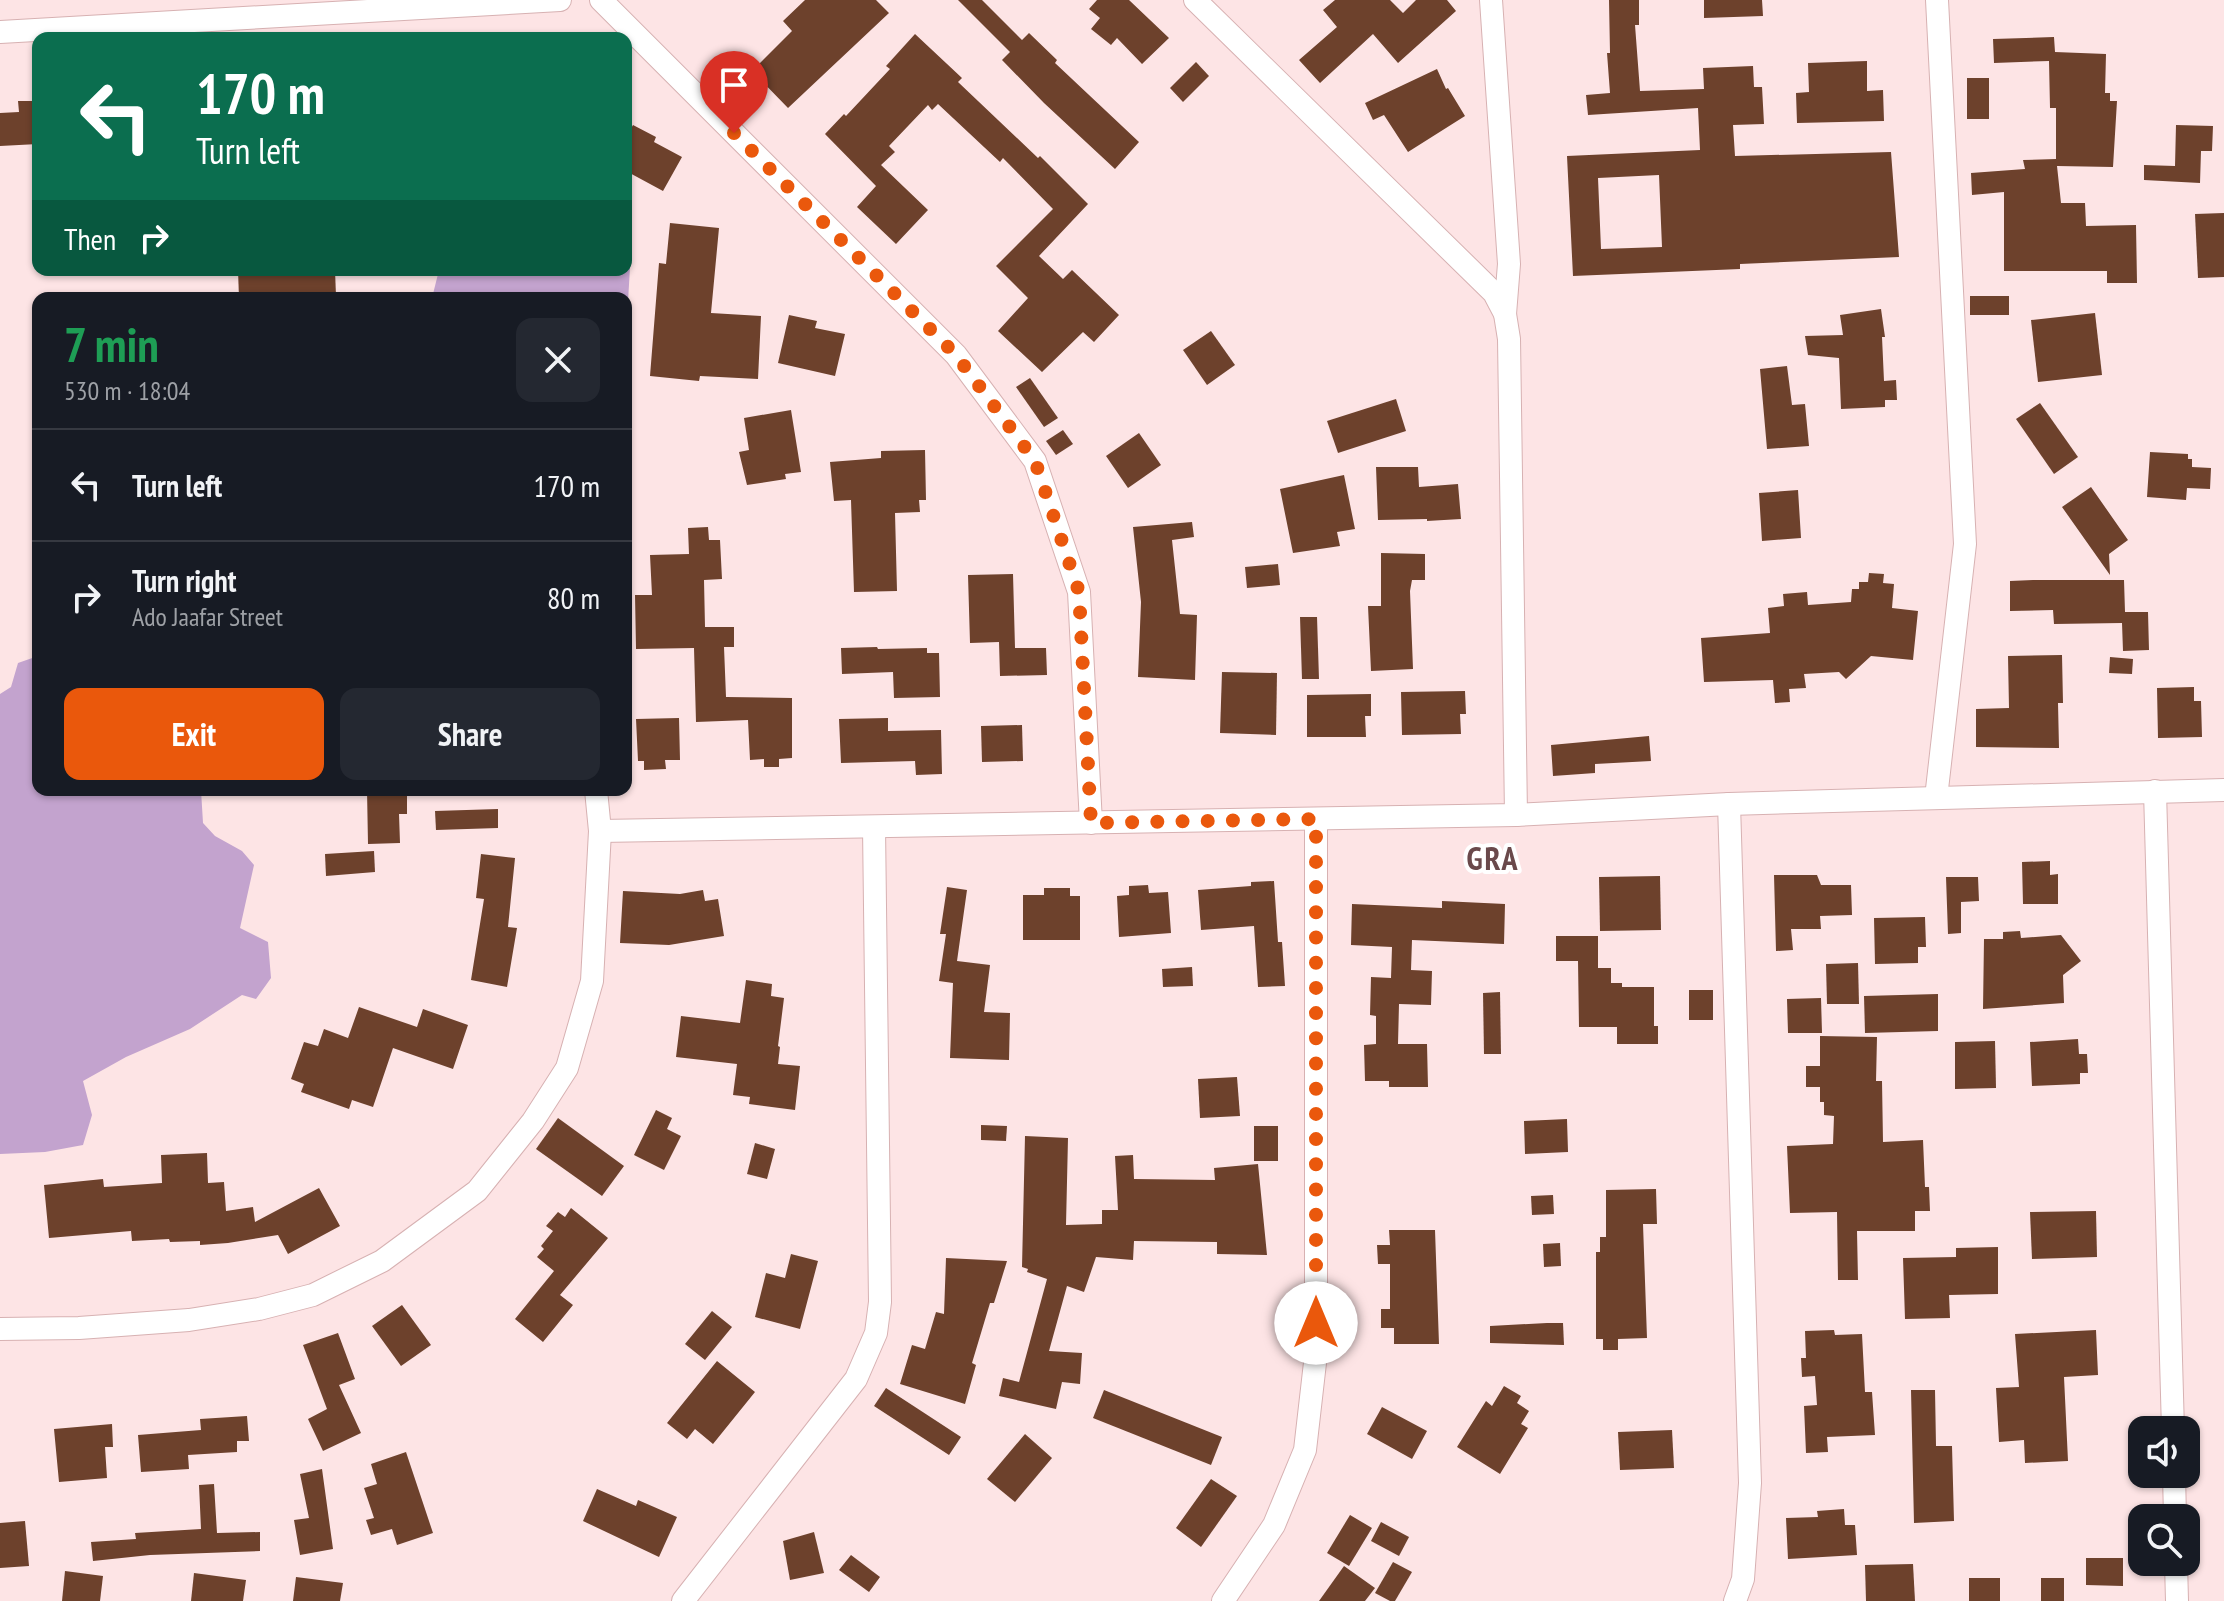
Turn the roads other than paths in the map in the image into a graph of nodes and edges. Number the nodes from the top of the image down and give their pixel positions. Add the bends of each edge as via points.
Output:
1 (560, 0) edge
2 (601, 0) edge
3 (1195, 0) edge
4 (1491, 0) edge
5 (1937, 0) edge
6 (0, 32) edge
7 (1505, 314) junction
8 (2224, 790) edge
9 (2155, 791) junction
10 (597, 796) edge
11 (1936, 798) junction
12 (1729, 804) junction
13 (1516, 815) junction
14 (1316, 819) junction
15 (1091, 823) junction
16 (874, 827) junction
17 (600, 831) junction
18 (0, 1329) edge
19 (2173, 1416) edge
20 (2176, 1576) edge
21 (683, 1601) edge
22 (1223, 1601) edge
23 (1735, 1601) edge
24 (2177, 1601) edge

1 - 6 street
2 - 15 street via 956,355 1035,461 1079,592
3 - 7 street via 1494,293
4 - 7 street via 1509,264
5 - 11 street via 1965,544
7 - 13 street
8 - 9 street
9 - 11 street
9 - 19 street
10 - 17 street
11 - 12 street
12 - 13 street
12 - 23 street via 1750,1483 1743,1579
13 - 14 street
14 - 15 street
14 - 22 street via 1316,1354 1305,1450 1274,1525
15 - 16 street
16 - 17 street
16 - 21 street via 880,1302 876,1333 856,1379
17 - 18 street via 592,981 567,1068 477,1191 382,1261 313,1295 189,1320
20 - 24 street

